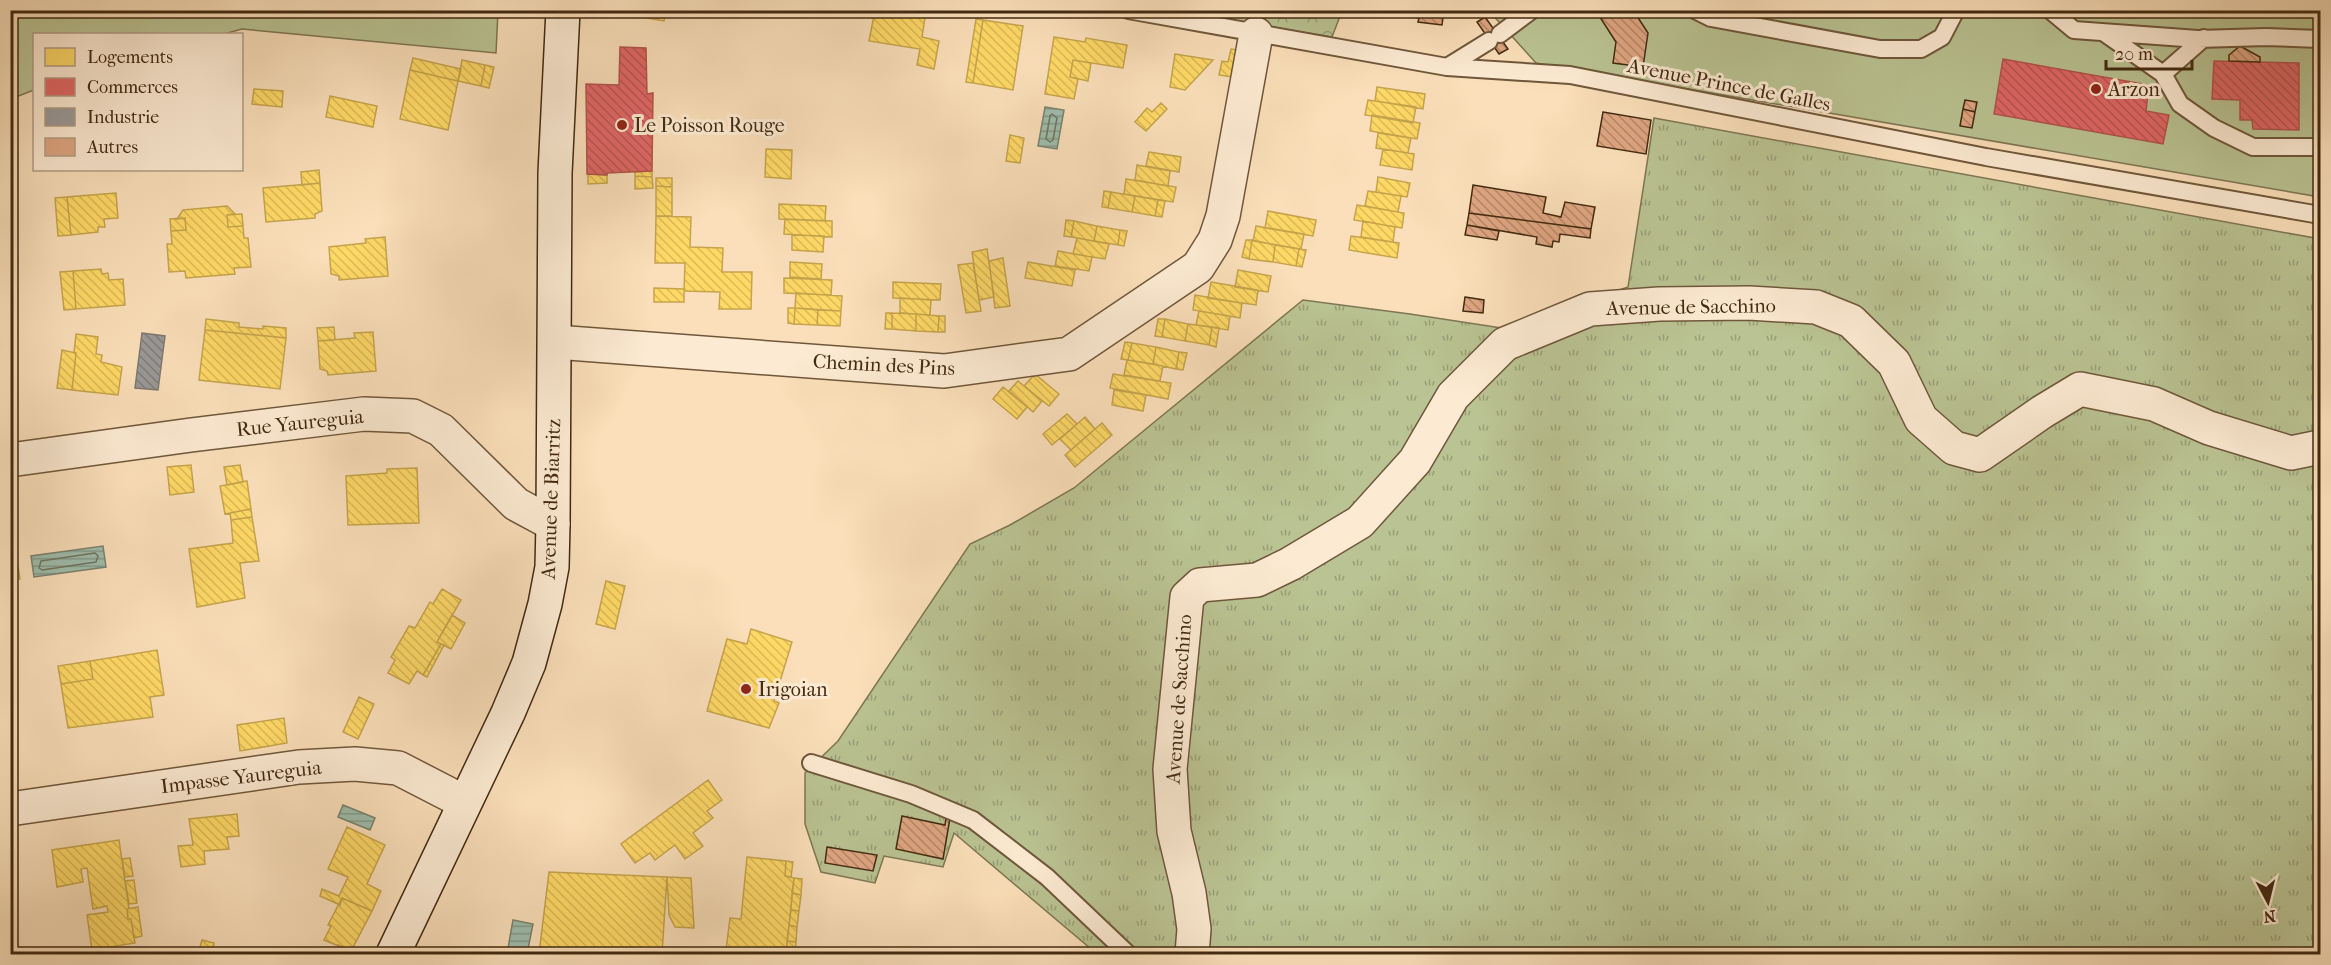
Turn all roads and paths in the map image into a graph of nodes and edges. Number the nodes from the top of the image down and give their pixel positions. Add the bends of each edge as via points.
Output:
1 (563, 10) edge
2 (1128, 10) edge
3 (1533, 10) edge
4 (1695, 10) edge
5 (1956, 10) edge
6 (2050, 10) edge
7 (2103, 32) junction
8 (1256, 34) junction
9 (2204, 38) junction
10 (2320, 39) edge
11 (1447, 67) junction
12 (2163, 74) junction
13 (2320, 147) edge
14 (2320, 215) edge
15 (555, 342) junction
16 (2320, 447) edge
17 (10, 460) edge
18 (553, 524) junction
19 (811, 763) dead end
20 (464, 802) junction
21 (10, 809) edge
22 (393, 954) edge
23 (1128, 954) edge
24 (1192, 954) edge

1 - 15 street, Avenue de Biarritz via 555,173
2 - 8 lane, Avenue Prince de Galles
3 - 11 lane
4 - 5 lane via 1711,18 1880,49 1921,49 1942,38
6 - 7 lane via 2074,30
7 - 9 lane
7 - 12 lane
8 - 11 lane, Avenue Prince de Galles
8 - 15 street, Chemin des Pins via 1223,216 1215,240 1198,267 1069,354 944,371
9 - 10 lane
9 - 12 lane
11 - 14 lane, Avenue Prince de Galles via 1570,75 1986,158
12 - 13 lane via 2180,104 2214,129 2253,147
15 - 18 street, Avenue de Biarritz
16 - 24 street, Avenue de Sacchino via 2291,453 2209,428 2154,404 2080,389 1980,455 1962,451 1922,419 1894,363 1851,321 1816,307 1749,303 1590,309 1505,344 1453,396 1415,461 1360,522 1257,580 1200,585 1186,597 1170,769 1174,831 1194,929
17 - 18 street, Rue Yaureguia via 364,414 414,416 441,430 516,504
18 - 20 street, Avenue de Biarritz via 552,567 529,663
19 - 23 lane via 911,794 972,820 1047,877
20 - 21 street, Impasse Yaureguia via 398,768 356,764 299,766
20 - 22 street, Avenue de Biarritz

